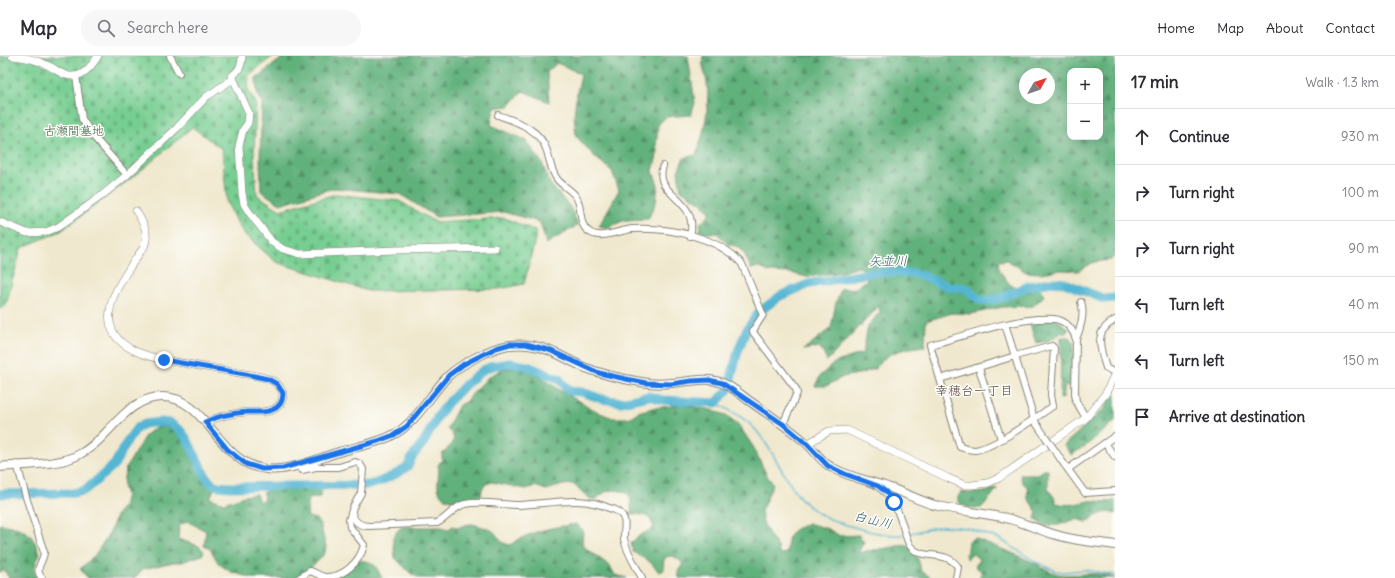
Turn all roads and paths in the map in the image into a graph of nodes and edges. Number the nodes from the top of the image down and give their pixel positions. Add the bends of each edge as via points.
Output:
1 (12, 56) edge
2 (98, 56) edge
3 (170, 56) edge
4 (242, 56) edge
5 (180, 73) dead end
6 (76, 76) junction
7 (233, 79) junction
8 (498, 115) dead end
9 (663, 166) dead end
10 (127, 175) junction
11 (136, 211) dead end
12 (0, 222) edge
13 (690, 236) junction
14 (496, 248) dead end
15 (1081, 302) dead end
16 (1115, 320) edge
17 (1005, 324) junction
18 (1076, 339) junction
19 (1015, 356) junction
20 (978, 368) junction
21 (1115, 373) edge
22 (940, 379) junction
23 (1086, 418) junction
24 (1035, 421) junction
25 (205, 422) junction
26 (783, 424) junction
27 (1115, 436) edge
28 (1001, 439) junction
29 (1105, 443) junction
30 (807, 444) junction
31 (1115, 457) edge
32 (17, 464) junction
33 (298, 465) junction
34 (1066, 466) junction
35 (0, 467) edge
36 (870, 482) junction
37 (1115, 491) edge
38 (352, 512) junction
39 (1115, 545) edge
40 (42, 578) edge
41 (299, 578) edge
42 (642, 578) edge
43 (956, 578) edge

1 - 6 street via 37,61 66,75
2 - 6 street via 88,69
3 - 5 street
4 - 7 street via 239,70 232,76
6 - 10 street via 82,119 93,136
7 - 10 street via 206,98
7 - 14 street via 249,112 248,123 243,130 239,146 243,199 249,212 277,246 288,252 300,254
8 - 13 street via 521,123 534,131 545,144 552,170 557,179 578,200 583,225 588,232 601,235 630,229 646,229 668,230
9 - 13 street via 661,180 691,216
10 - 12 street via 52,230 27,233
11 - 25 street via 146,228 147,237 144,247 112,300 109,315 115,335 131,349 146,356 268,379 277,384 283,393 280,405 272,410 222,415
13 - 26 street via 723,249 742,264 763,315 753,332 797,393
15 - 18 street via 1084,311
16 - 21 street via 1104,328 1100,337 1106,368
17 - 18 street via 1026,320 1058,320 1066,323 1074,331
17 - 19 street
17 - 22 street via 930,346
18 - 23 street via 1076,401
19 - 20 street
19 - 24 street
19 - 24 street via 1052,346 1054,350 1051,395 1054,406
20 - 22 street
20 - 28 street
21 - 23 street via 1106,393
22 - 28 street via 960,447 974,450
23 - 30 street via 999,478 982,485 964,485 847,430 829,431
24 - 28 street
24 - 34 street, bridge
25 - 32 main road via 191,408 179,401 161,397 150,399 138,403 79,455 54,462
25 - 33 main road via 228,450 246,464 273,470
26 - 30 main road
26 - 33 main road via 722,383 709,380 671,384 646,383 599,373 538,346 510,344 488,351 455,370 407,426 394,435
27 - 29 street
29 - 31 street
29 - 34 street
30 - 36 main road via 828,466
32 - 35 main road
32 - 40 street via 44,552 38,571
33 - 38 street via 304,470 339,467 358,462 363,469 361,493
34 - 37 street via 1085,493
36 - 39 main road via 937,505 1010,519 1081,542
36 - 43 street via 886,492 894,502 911,546 920,552 954,561 958,567
38 - 41 street via 350,527 364,545 353,566 336,576 324,577 310,570
38 - 42 street via 356,522 364,526 429,524 440,521 466,504 592,502 614,510 622,516 625,524 624,538

